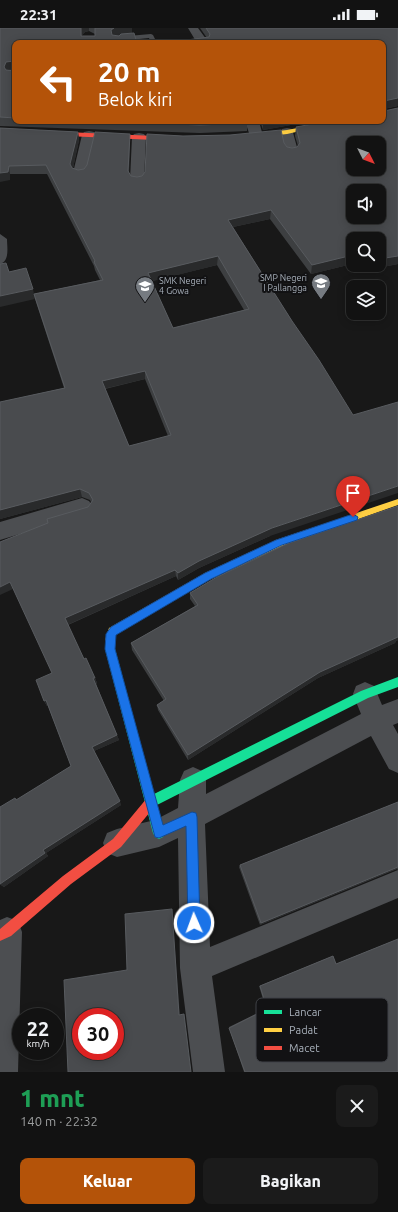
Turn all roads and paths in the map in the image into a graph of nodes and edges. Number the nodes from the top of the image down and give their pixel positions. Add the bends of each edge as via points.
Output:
1 (193, 29) dead end
2 (116, 40) edge
3 (153, 40) edge
4 (201, 40) edge
5 (131, 124) edge
6 (251, 124) edge
7 (327, 124) edge
8 (0, 131) edge
9 (287, 132) junction
10 (89, 135) junction
11 (135, 137) junction
12 (249, 137) joint
13 (183, 139) edge
14 (291, 150) edge
15 (80, 173) edge
16 (137, 180) edge
17 (0, 237) edge
18 (0, 261) edge
19 (398, 502) edge
20 (82, 507) edge
21 (0, 531) edge
22 (398, 682) edge
23 (365, 694) junction
24 (387, 716) edge
25 (398, 760) edge
26 (193, 780) junction
27 (152, 801) junction
28 (192, 817) junction
29 (159, 833) junction
30 (117, 843) junction
31 (398, 884) edge
32 (3, 934) edge
33 (195, 968) junction
34 (2, 1072) edge
35 (209, 1072) edge

1 - 4 street
2 - 3 lane via 151,36
5 - 11 street
6 - 12 street
7 - 9 street
8 - 10 street
9 - 12 street
9 - 14 street
10 - 11 street
10 - 15 street
11 - 13 street
11 - 16 street
17 - 18 lane via 3,239
19 - 27 street via 279,543 208,576 112,631 110,649
20 - 21 street
22 - 23 street
23 - 24 street
23 - 26 street
24 - 25 street
24 - 28 street
26 - 27 street
26 - 28 street
27 - 29 street
27 - 30 street
28 - 29 street
28 - 33 street
29 - 30 street
30 - 32 street via 67,880
31 - 33 street
32 - 34 street
33 - 35 street

